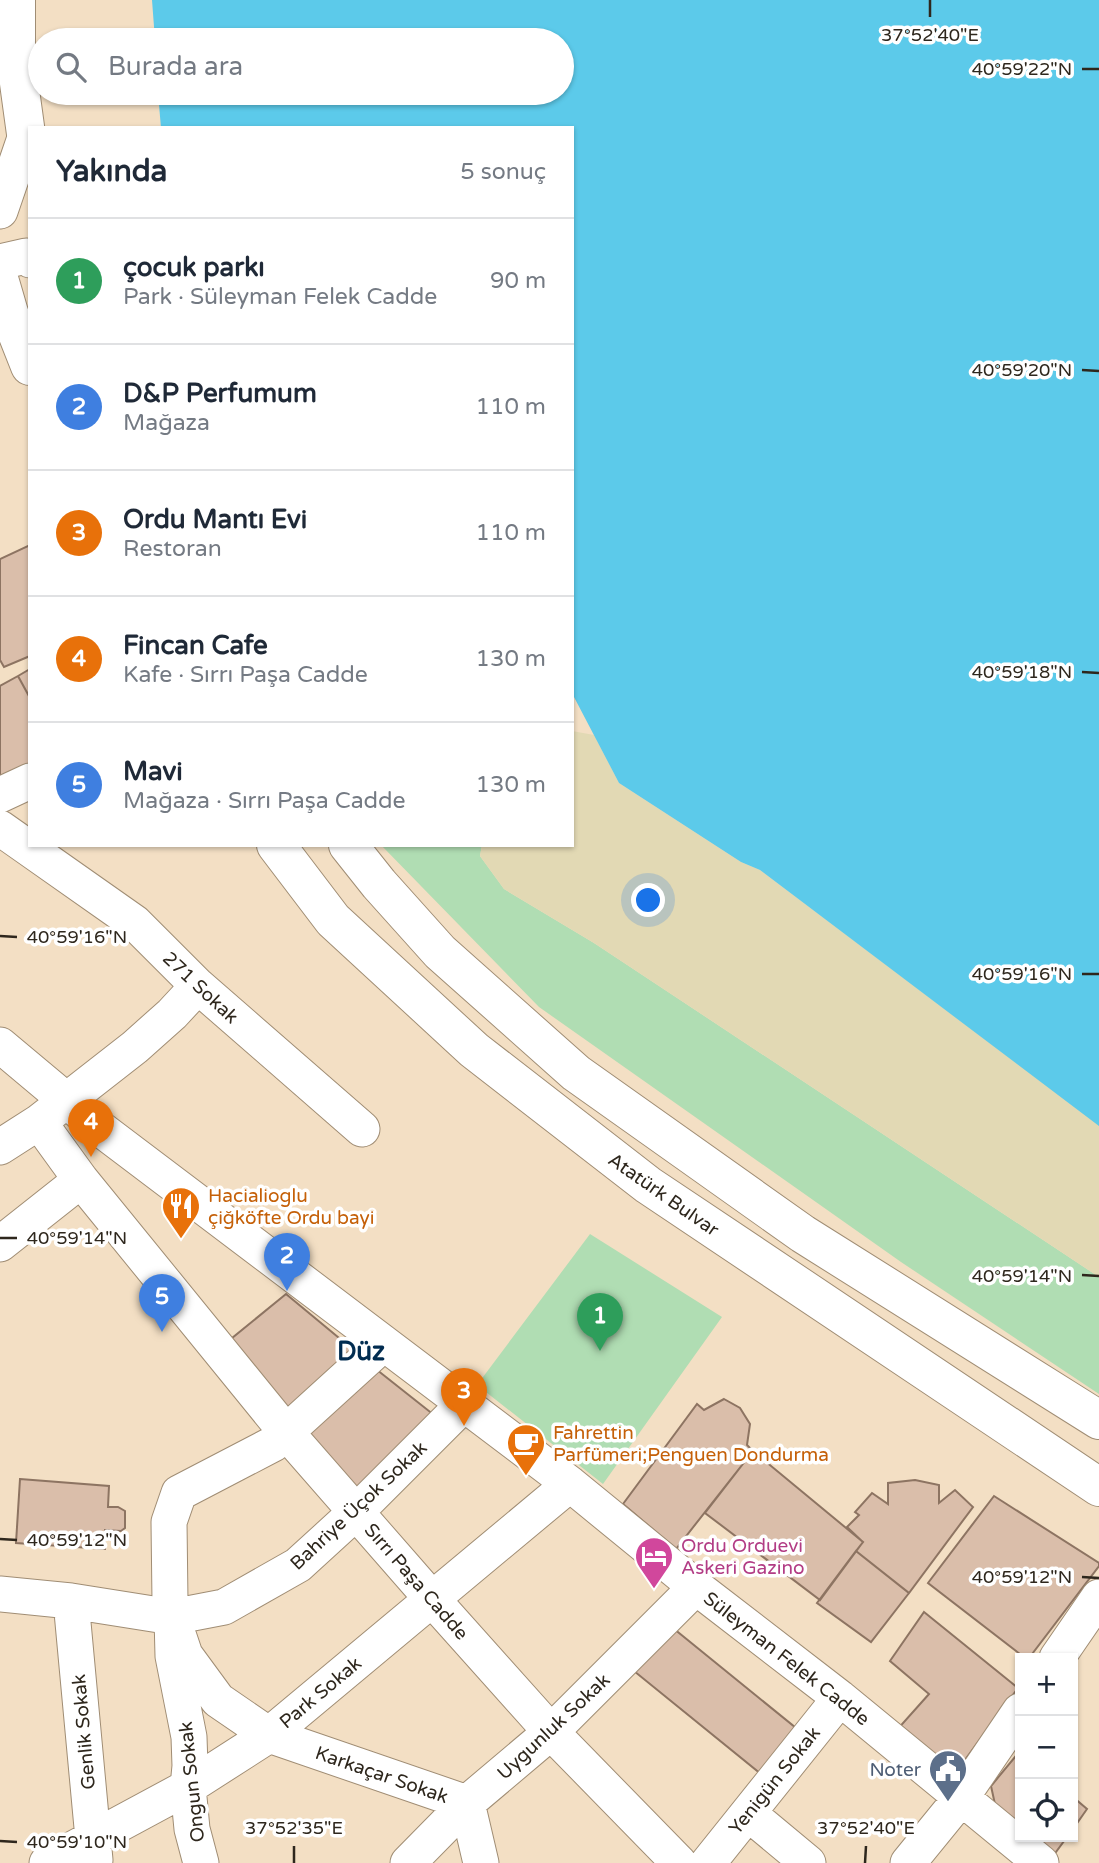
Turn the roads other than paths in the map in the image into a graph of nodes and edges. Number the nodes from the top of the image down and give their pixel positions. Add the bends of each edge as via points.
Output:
1 (16, 0) edge
2 (28, 149) edge
3 (0, 211) edge
4 (28, 258) edge
5 (0, 262) edge
6 (3, 302) edge
7 (28, 361) edge
8 (28, 782) edge
9 (0, 795) edge
10 (0, 828) edge
11 (278, 847) edge
12 (350, 847) edge
13 (198, 986) junction
14 (0, 1045) edge
15 (66, 1101) junction
16 (39, 1122) junction
17 (362, 1129) dead end
18 (0, 1147) edge
19 (81, 1180) junction
20 (0, 1244) edge
21 (383, 1344) junction
22 (463, 1405) junction
23 (1099, 1420) edge
24 (286, 1432) junction
25 (570, 1484) junction
26 (1099, 1487) edge
27 (356, 1512) junction
28 (696, 1587) junction
29 (0, 1594) edge
30 (1099, 1597) edge
31 (432, 1599) junction
32 (71, 1601) junction
33 (172, 1617) junction
34 (1060, 1653) edge
35 (840, 1698) junction
36 (1017, 1716) edge
37 (551, 1732) junction
38 (269, 1735) junction
39 (188, 1787) junction
40 (961, 1798) junction
41 (467, 1802) junction
42 (748, 1813) junction
43 (94, 1851) edge
44 (47, 1863) edge
45 (201, 1863) edge
46 (408, 1863) edge
47 (481, 1863) edge
48 (679, 1863) edge
49 (708, 1863) edge
50 (808, 1863) edge
51 (908, 1863) edge
52 (1041, 1863) edge

1 - 2 highway via 16,61
2 - 3 street
4 - 5 street
6 - 7 highway
8 - 9 street
10 - 13 street, 271 Sokak via 135,923
11 - 26 highway, Atatürk Bulvar via 333,920 474,1050 648,1185
12 - 23 highway via 440,952 576,1073 803,1234
13 - 15 street via 135,1047
13 - 17 street, 271 Sokak
14 - 15 street, Süleyman Felek Cadde
15 - 16 street
15 - 21 street, Süleyman Felek Cadde
16 - 18 street
16 - 19 street, Sırrı Paşa Cadde
19 - 20 street
19 - 24 street, Sırrı Paşa Cadde
21 - 22 street, Süleyman Felek Cadde
21 - 24 street
22 - 25 street, Süleyman Felek Cadde
22 - 27 street, Bahriye Üçok Sokak
24 - 27 street, Sırrı Paşa Cadde
24 - 33 street via 273,1444 179,1493 169,1522
25 - 28 street, Süleyman Felek Cadde
25 - 31 street, Park Sokak
27 - 31 street, Sırrı Paşa Cadde
27 - 33 street, Bahriye Üçok Sokak via 298,1565 235,1601
28 - 35 street, Süleyman Felek Cadde
28 - 37 street, Uygunluk Sokak
29 - 32 street, Bahriye Üçok Sokak
30 - 34 street
31 - 37 street, Sırrı Paşa Cadde
31 - 38 street, Park Sokak
32 - 33 street, Bahriye Üçok Sokak
32 - 43 street, Genlik Sokak
33 - 38 street, Karkaçar Sokak via 185,1655 218,1700
33 - 39 street, Ongun Sokak via 173,1656 189,1737
35 - 40 street, Süleyman Felek Cadde
35 - 42 street, Yenigün Sokak
36 - 40 street
37 - 41 street, Uygunluk Sokak
37 - 48 street, Sırrı Paşa Cadde
38 - 39 street, Park Sokak
38 - 41 street, Karkaçar Sokak
39 - 43 street, Park Sokak
39 - 45 street, Ongun Sokak
40 - 51 street
40 - 52 street, Süleyman Felek Cadde
41 - 46 street, Uygunluk Sokak
41 - 47 street, Karkaçar Sokak
42 - 49 street, Yenigün Sokak
42 - 50 street
43 - 44 street, Park Sokak

